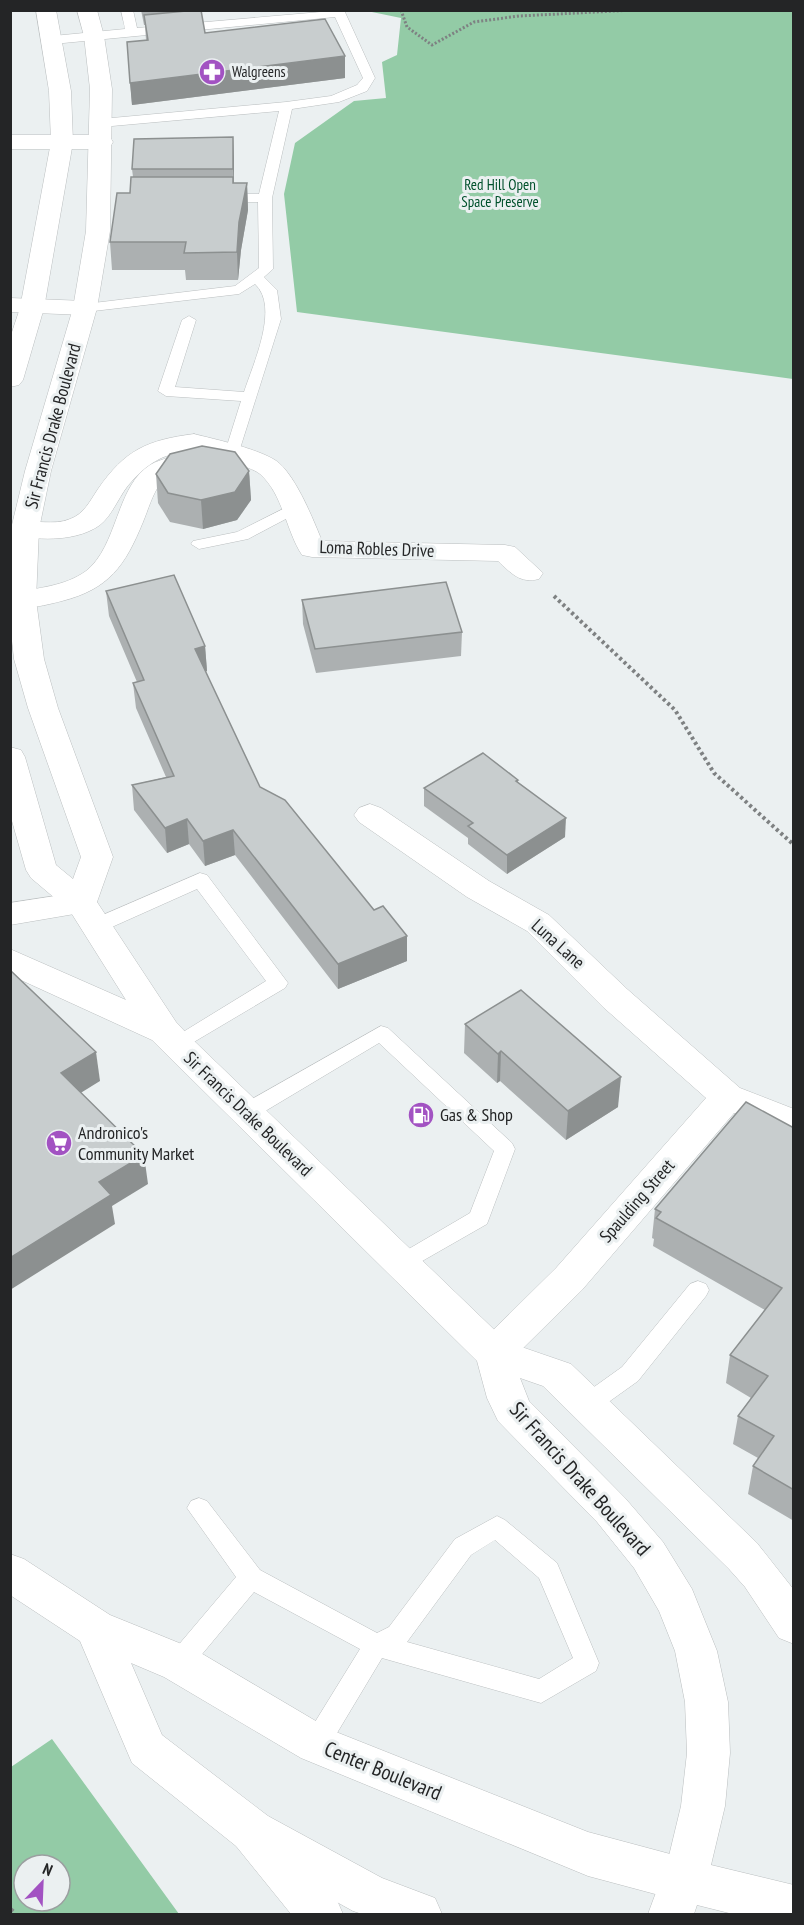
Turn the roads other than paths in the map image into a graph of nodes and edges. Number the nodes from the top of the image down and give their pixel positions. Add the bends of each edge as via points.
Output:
1 (46, 10) edge
2 (87, 10) edge
3 (127, 10) edge
4 (238, 10) edge
5 (339, 12) edge
6 (230, 23) junction
7 (132, 32) junction
8 (94, 36) junction
9 (53, 40) junction
10 (286, 106) junction
11 (102, 133) junction
12 (10, 142) edge
13 (62, 142) junction
14 (206, 198) edge
15 (265, 198) junction
16 (256, 277) junction
17 (21, 306) edge
18 (86, 308) junction
19 (189, 320) dead end
20 (10, 380) edge
21 (250, 397) junction
22 (233, 452) junction
23 (293, 509) junction
24 (25, 529) junction
25 (199, 544) dead end
26 (529, 573) road end
27 (22, 600) junction
28 (10, 757) edge
29 (370, 815) dead end
30 (10, 914) edge
31 (88, 914) junction
32 (10, 961) edge
33 (170, 1038) junction
34 (728, 1097) junction
35 (245, 1113) junction
36 (794, 1125) edge
37 (403, 1263) junction
38 (698, 1290) dead end
39 (494, 1353) junction
40 (588, 1404) junction
41 (199, 1508) dead end
42 (743, 1556) junction
43 (10, 1572) edge
44 (251, 1578) junction
45 (794, 1605) edge
46 (794, 1625) edge
47 (95, 1628) junction
48 (376, 1645) junction
49 (179, 1663) junction
50 (316, 1743) junction
51 (252, 1831) junction
52 (678, 1897) edge
53 (794, 1908) edge
54 (320, 1914) edge
55 (419, 1914) edge

1 - 9 main road
2 - 8 main road, Sir Francis Drake Boulevard
3 - 7 lane
4 - 6 lane
5 - 6 lane
5 - 10 lane via 369,78 362,88 334,99
6 - 7 lane
7 - 8 lane
8 - 9 lane
8 - 11 main road, Sir Francis Drake Boulevard
9 - 13 main road
10 - 11 lane
10 - 15 lane
11 - 13 main road
11 - 18 main road, Sir Francis Drake Boulevard via 106,198
12 - 13 main road
13 - 17 main road
14 - 15 lane
15 - 16 lane via 266,269
16 - 18 lane via 239,290
16 - 21 lane via 270,290 274,319
17 - 18 main road
17 - 20 main road
18 - 24 main road, Sir Francis Drake Boulevard
19 - 21 lane via 166,391
21 - 22 lane
22 - 23 main road, Loma Robles Drive via 269,468
22 - 24 main road, Loma Robles Drive via 194,442 170,445 138,459 120,477 92,518 77,527
22 - 27 main road via 158,471 142,491 118,550 96,579 62,595
23 - 25 lane via 242,536
23 - 26 main road, Loma Robles Drive via 312,549 505,553
24 - 27 main road, Sir Francis Drake Boulevard
27 - 31 main road, Sir Francis Drake Boulevard via 29,659 43,708 97,857
28 - 31 main road, Sir Francis Drake Boulevard via 42,870
29 - 34 main road, Luna Lane via 478,889 538,923 615,998
30 - 31 main road
31 - 33 main road, Sir Francis Drake Boulevard
31 - 33 lane via 200,880 278,983
32 - 33 main road
33 - 35 main road, Sir Francis Drake Boulevard
34 - 36 main road
34 - 39 main road, Spaulding Street via 569,1279
35 - 37 main road, Sir Francis Drake Boulevard
35 - 37 lane via 381,1033 505,1149 479,1218
37 - 39 main road, Sir Francis Drake Boulevard
38 - 40 lane via 630,1374
39 - 40 main road, Sir Francis Drake Boulevard via 556,1376
39 - 52 main road, Sir Francis Drake Boulevard via 511,1408 633,1534 669,1588 694,1643 707,1699 709,1755 704,1810
40 - 42 main road, Sir Francis Drake Boulevard
41 - 44 lane
42 - 45 main road
42 - 46 main road, Sir Francis Drake Boulevard
43 - 47 main road, Center Boulevard
44 - 48 lane
44 - 49 lane
47 - 49 main road, Center Boulevard
47 - 51 main road via 147,1749
48 - 48 lane via 541,1691 587,1663 548,1571 497,1527 463,1547 398,1635
48 - 50 lane
49 - 50 main road, Center Boulevard
50 - 52 main road, Center Boulevard via 588,1854
51 - 54 main road
51 - 55 main road via 369,1895
52 - 53 main road, Center Boulevard

